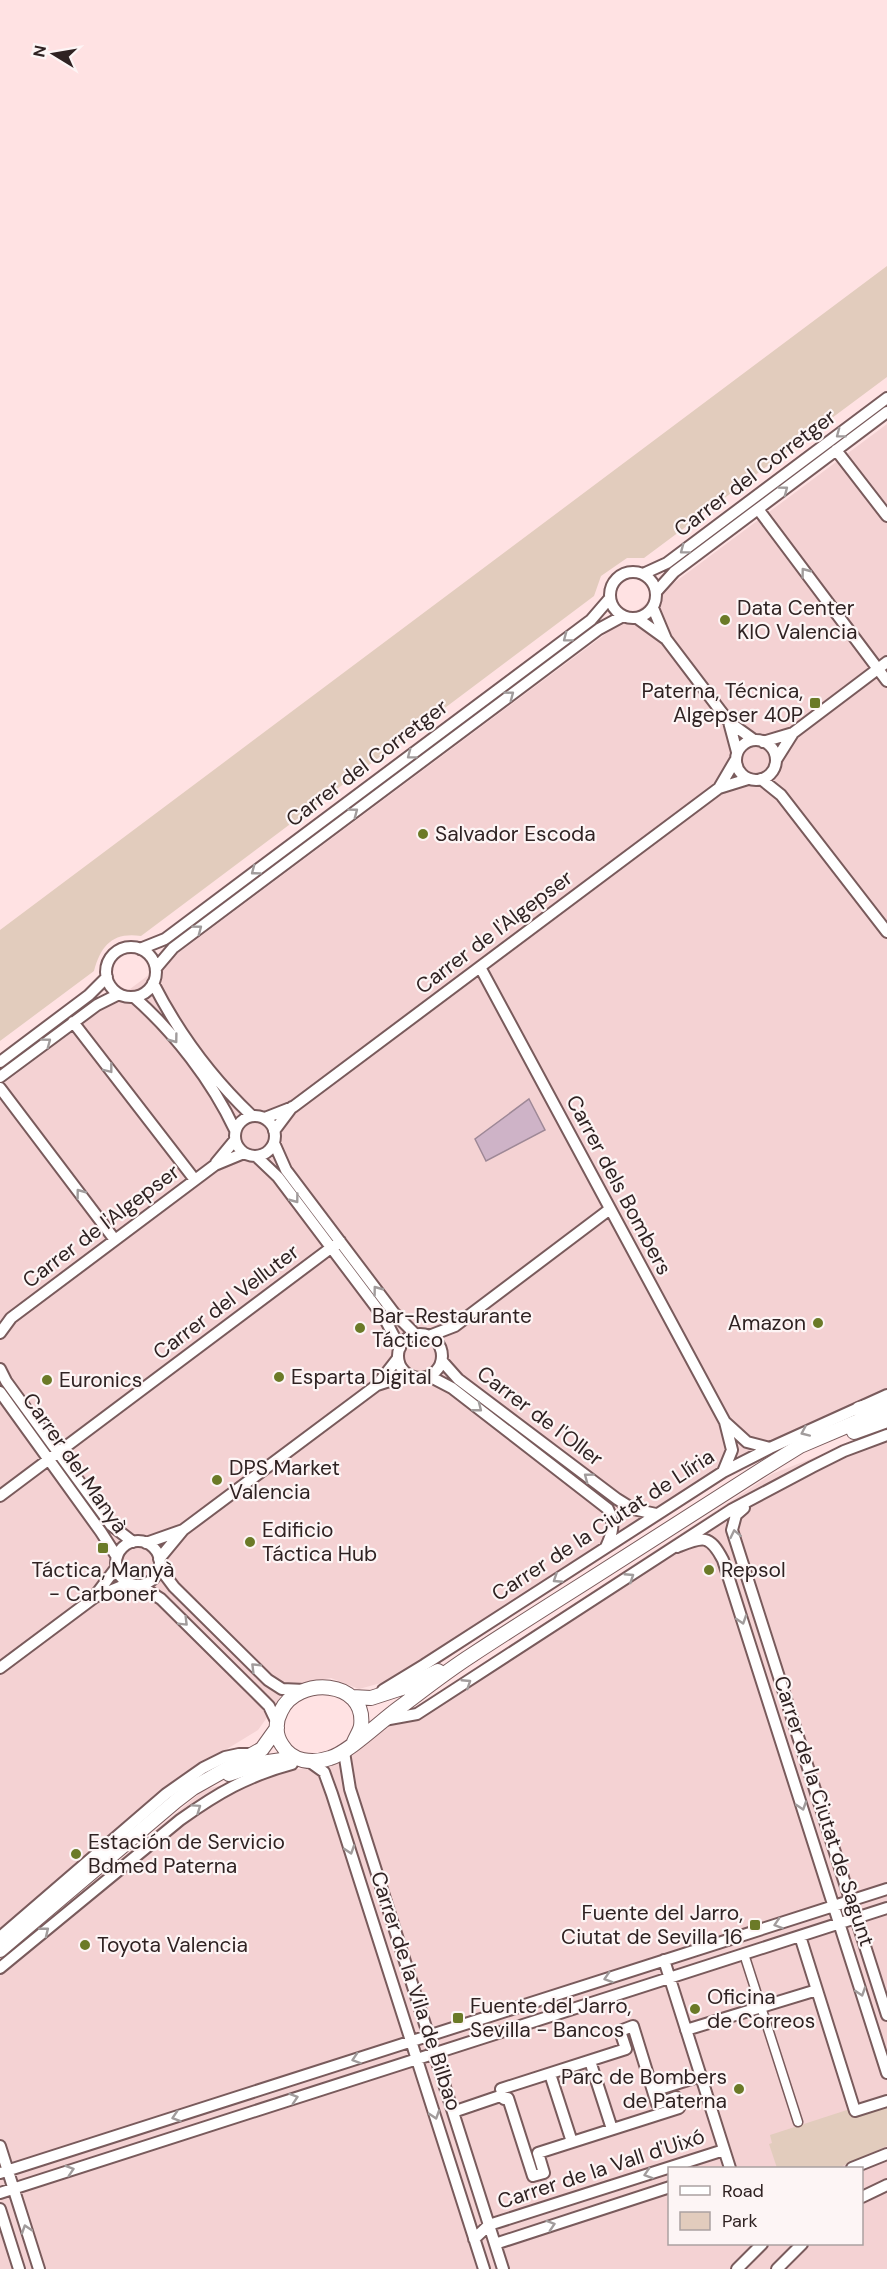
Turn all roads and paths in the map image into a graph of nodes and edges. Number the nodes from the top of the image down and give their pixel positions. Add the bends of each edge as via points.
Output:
1 (887, 398) edge
2 (887, 412) edge
3 (836, 450) junction
4 (758, 509) junction
5 (887, 516) edge
6 (643, 574) junction
7 (656, 592) junction
8 (610, 598) junction
9 (653, 608) junction
10 (623, 616) junction
11 (637, 618) junction
12 (666, 639) junction
13 (883, 666) edge
14 (887, 681) edge
15 (729, 722) junction
16 (793, 733) junction
17 (759, 741) junction
18 (737, 755) junction
19 (775, 764) junction
20 (748, 779) junction
21 (761, 779) junction
22 (719, 788) junction
23 (781, 795) junction
24 (887, 932) edge
25 (140, 949) junction
26 (480, 967) junction
27 (156, 968) junction
28 (106, 977) junction
29 (153, 983) junction
30 (119, 994) junction
31 (134, 997) junction
32 (73, 1022) junction
33 (0, 1062) edge
34 (0, 1077) edge
35 (0, 1088) edge
36 (293, 1107) junction
37 (252, 1116) junction
38 (265, 1119) junction
39 (274, 1131) junction
40 (235, 1135) junction
41 (273, 1143) junction
42 (244, 1153) junction
43 (256, 1156) junction
44 (215, 1165) junction
45 (195, 1180) junction
46 (610, 1209) junction
47 (115, 1240) junction
48 (336, 1245) junction
49 (11, 1318) junction
50 (0, 1321) edge
51 (455, 1326) junction
52 (0, 1333) edge
53 (415, 1334) junction
54 (429, 1335) junction
55 (399, 1353) junction
56 (442, 1355) junction
57 (0, 1369) edge
58 (408, 1374) junction
59 (429, 1376) junction
60 (377, 1385) junction
61 (0, 1392) edge
62 (887, 1395) edge
63 (887, 1401) edge
64 (859, 1409) junction
65 (887, 1409) edge
66 (887, 1420) edge
67 (724, 1422) junction
68 (887, 1435) edge
69 (770, 1448) junction
70 (54, 1456) junction
71 (766, 1467) junction
72 (723, 1472) junction
73 (766, 1492) junction
74 (0, 1496) edge
75 (617, 1499) junction
76 (608, 1509) junction
77 (656, 1514) junction
78 (183, 1530) junction
79 (133, 1542) junction
80 (146, 1544) junction
81 (606, 1547) junction
82 (677, 1547) junction
83 (117, 1562) junction
84 (159, 1563) junction
85 (134, 1584) junction
86 (751, 1589) junction
87 (734, 1594) junction
88 (95, 1597) junction
89 (470, 1656) junction
90 (0, 1668) edge
91 (305, 1690) junction
92 (350, 1695) junction
93 (381, 1721) junction
94 (277, 1726) junction
95 (349, 1747) junction
96 (250, 1755) junction
97 (303, 1760) junction
98 (193, 1788) junction
99 (887, 1889) edge
100 (850, 1900) junction
101 (834, 1906) junction
102 (887, 1908) edge
103 (856, 1918) junction
104 (839, 1924) junction
105 (0, 1936) edge
106 (800, 1936) junction
107 (0, 1950) edge
108 (744, 1954) junction
109 (664, 1960) junction
110 (0, 1968) edge
111 (669, 1978) junction
112 (816, 1990) junction
113 (761, 2007) junction
114 (887, 2015) edge
115 (686, 2030) junction
116 (429, 2036) junction
117 (411, 2041) junction
118 (435, 2053) junction
119 (417, 2059) junction
120 (590, 2061) junction
121 (887, 2073) edge
122 (550, 2074) junction
123 (700, 2076) junction
124 (654, 2091) junction
125 (502, 2095) junction
126 (232, 2099) junction
127 (887, 2101) edge
128 (453, 2112) junction
129 (238, 2116) junction
130 (798, 2122) dead end
131 (612, 2129) junction
132 (572, 2142) junction
133 (0, 2146) edge
134 (724, 2150) junction
135 (887, 2154) edge
136 (671, 2167) edge
137 (728, 2167) edge
138 (857, 2167) edge
139 (668, 2168) edge
140 (4, 2172) edge
141 (887, 2185) edge
142 (668, 2187) edge
143 (14, 2188) junction
144 (0, 2193) edge
145 (863, 2196) edge
146 (0, 2209) edge
147 (489, 2225) junction
148 (474, 2239) junction
149 (495, 2244) junction
150 (801, 2245) edge
151 (757, 2246) edge
152 (19, 2269) edge
153 (39, 2269) edge
154 (484, 2269) edge
155 (503, 2269) edge
156 (736, 2269) edge
157 (777, 2269) edge

1 -> 6 street, Carrer del Corretger via 667,563
2 - 3 street, Carrer del Corretger
4 -> 3 street, Carrer del Corretger
3 - 5 street
4 - 7 street, Carrer del Corretger via 674,572
13 -> 4 street
6 - 7 street via 652,581
6 - 8 street via 623,574 612,584
7 - 9 street
8 - 10 street via 614,609
8 -> 25 street, Carrer del Corretger via 591,620 175,932
9 - 11 street
9 - 12 street
10 - 11 street
27 -> 10 street, Carrer del Corretger via 191,934 599,628
11 - 12 street
12 - 15 street
13 - 14 street
13 - 16 street
15 - 17 street
15 - 18 street
16 - 17 street
16 - 19 street
17 - 18 street via 741,746
17 - 19 street via 772,749
18 - 20 street via 737,767
18 - 22 street
19 - 21 street via 769,776
19 - 23 street
20 - 21 street
20 - 22 street
21 - 23 street
22 - 26 street, Carrer de l'Algepser
23 - 24 street
25 - 27 street via 151,956
25 - 28 street via 127,947 115,953
26 - 36 street, Carrer de l'Algepser
26 - 46 street, Carrer dels Bombers
27 - 29 street
28 - 30 street
28 - 33 street via 89,995
29 - 31 street
29 - 37 street via 168,1013 230,1095
30 - 31 street
30 - 32 street
31 -> 40 street via 159,1020 222,1102
34 -> 32 street
32 -> 45 street
47 -> 35 street
36 - 38 street
36 - 39 street
37 - 38 street
37 - 40 street via 242,1120
38 - 39 street
39 - 41 street
40 - 42 street
40 - 44 street
41 - 43 street via 267,1152
41 - 48 street via 286,1170
42 - 43 street
42 - 44 street
43 -> 48 street
44 - 45 street, Carrer de l'Algepser
45 - 47 street, Carrer de l'Algepser
46 - 51 street
46 - 67 street, Carrer dels Bombers
47 - 49 street, Carrer de l'Algepser
53 -> 48 street
48 - 55 street via 385,1320
48 - 70 street, Carrer del Velluter
49 - 50 street
49 - 52 street
51 - 54 street
51 - 56 street
53 - 54 street
53 - 55 street via 408,1337
54 - 56 street
55 - 58 street via 403,1370
55 - 60 street
56 - 59 street via 439,1367
75 -> 56 street, Carrer de l'Oller via 458,1379
57 - 70 street, Carrer del Manyà
58 - 59 street
58 - 60 street
59 -> 76 street, Carrer de l'Oller via 452,1388
60 - 78 street
61 - 70 street, Carrer del Manyà
62 - 64 street, Carrer de la Ciutat de Llíria
63 - 64 street
64 -> 69 street, Carrer de la Ciutat de Llíria
65 - 71 street, Carrer de la Ciutat de Llíria via 800,1446
66 - 71 street, Carrer de la Ciutat de Llíria
67 - 69 street, Carrer dels Bombers via 747,1442
67 - 72 street, Carrer dels Bombers via 732,1450
68 - 73 street, Carrer de la Ciutat de Llíria via 844,1451
69 - 72 street, Carrer de la Ciutat de Llíria
70 - 74 street, Carrer del Velluter
70 - 79 street, Carrer del Manyà via 111,1524
70 - 83 street, Carrer del Manyà
71 - 89 street, Carrer de la Ciutat de Llíria
72 - 77 street, Carrer de la Ciutat de Llíria
73 - 82 street, Carrer de la Ciutat de Llíria via 731,1510
86 -> 73 street, Carrer de la Ciutat de Sagunt via 732,1530 733,1522 736,1515
75 - 76 street
75 - 77 street, Carrer de l'Oller via 633,1509
76 - 81 street via 614,1531
77 - 81 street, Carrer de la Ciutat de Llíria
78 - 80 street
78 - 84 street
79 - 80 street
79 - 83 street via 126,1545
80 - 84 street via 152,1547
81 -> 92 street, Carrer de la Ciutat de Llíria via 379,1692
82 - 87 street, Carrer de la Ciutat de Sagunt via 698,1539 708,1540 723,1560
93 -> 82 street, Carrer de la Ciutat de Llíria via 417,1714
83 - 85 street via 119,1574
83 - 88 street
84 - 85 street via 152,1580
91 -> 84 street via 282,1689 268,1680 174,1587
85 - 88 street
85 -> 94 street via 161,1599 268,1706
86 - 87 street
86 - 100 street, Carrer de la Ciutat de Sagunt
87 -> 101 street, Carrer de la Ciutat de Sagunt
88 - 90 street
89 - 92 street, Carrer de la Ciutat de Llíria via 405,1687 371,1698
89 - 93 street, Carrer de la Ciutat de Llíria
91 - 92 street, Carrer de la Ciutat de Llíria via 325,1687
91 - 94 street, Carrer de la Ciutat de Llíria via 281,1710
92 - 95 street via 360,1710 361,1726
93 - 95 street, Carrer de la Ciutat de Llíria
94 - 96 street, Carrer de la Ciutat de Llíria via 262,1749
94 - 97 street via 278,1739 285,1750
95 - 97 street, Carrer de la Ciutat de Llíria via 332,1758
95 - 116 street, Carrer de la Vila de Bilbao via 350,1789
96 - 98 street, Carrer de la Ciutat de Llíria
96 - 105 street via 225,1757 202,1768
97 - 98 street, Carrer de la Ciutat de Llíria via 261,1763
110 -> 97 street, Carrer de la Ciutat de Llíria via 211,1798 250,1777
97 -> 117 street, Carrer de la Vila de Bilbao via 324,1772
98 - 107 street, Carrer de la Ciutat de Llíria
99 - 100 street
100 - 101 street
100 - 103 street, Carrer de la Ciutat de Sagunt
101 - 104 street, Carrer de la Ciutat de Sagunt
101 -> 109 street
102 - 103 street
103 - 104 street
103 - 114 street, Carrer de la Ciutat de Sagunt
104 - 106 street
104 -> 121 street, Carrer de la Ciutat de Sagunt
106 - 108 street
106 - 112 street
108 - 111 street
108 - 113 street
109 - 111 street
109 -> 116 street
111 - 115 street
111 - 118 street
112 - 113 street
112 - 127 street via 855,2112
113 - 115 street
113 - 130 street
115 - 123 street
116 - 117 street
116 - 118 street, Carrer de la Vila de Bilbao
117 - 119 street, Carrer de la Vila de Bilbao
117 -> 126 street
118 - 119 street
118 - 128 street, Carrer de la Vila de Bilbao
129 -> 119 street
119 -> 148 street, Carrer de la Vila de Bilbao
120 - 122 street
120 - 124 street via 626,2049 620,2031 633,2026
120 - 131 street
122 - 125 street via 501,2089
122 - 132 street
123 - 124 street
123 - 134 street
124 - 131 street via 657,2104 676,2097 679,2108
125 - 128 street
125 - 132 street via 508,2098 533,2176 544,2173 538,2153
126 - 129 street
126 -> 140 street
128 - 147 street, Carrer de la Vila de Bilbao
143 -> 129 street
131 - 132 street
133 - 140 street
134 -> 136 street, Carrer de la Vall d'Uixó
134 - 137 street
135 - 138 street
139 -> 147 street, Carrer de la Vall d'Uixó
140 - 143 street
141 - 145 street
149 -> 142 street, Carrer de la Vall d'Uixó
143 - 144 street
153 -> 143 street
146 - 152 street
147 - 148 street
147 - 149 street, Carrer de la Vila de Bilbao
148 - 149 street
148 - 154 street, Carrer de la Vila de Bilbao
149 - 155 street, Carrer de la Vila de Bilbao
150 - 157 street
151 - 156 street

